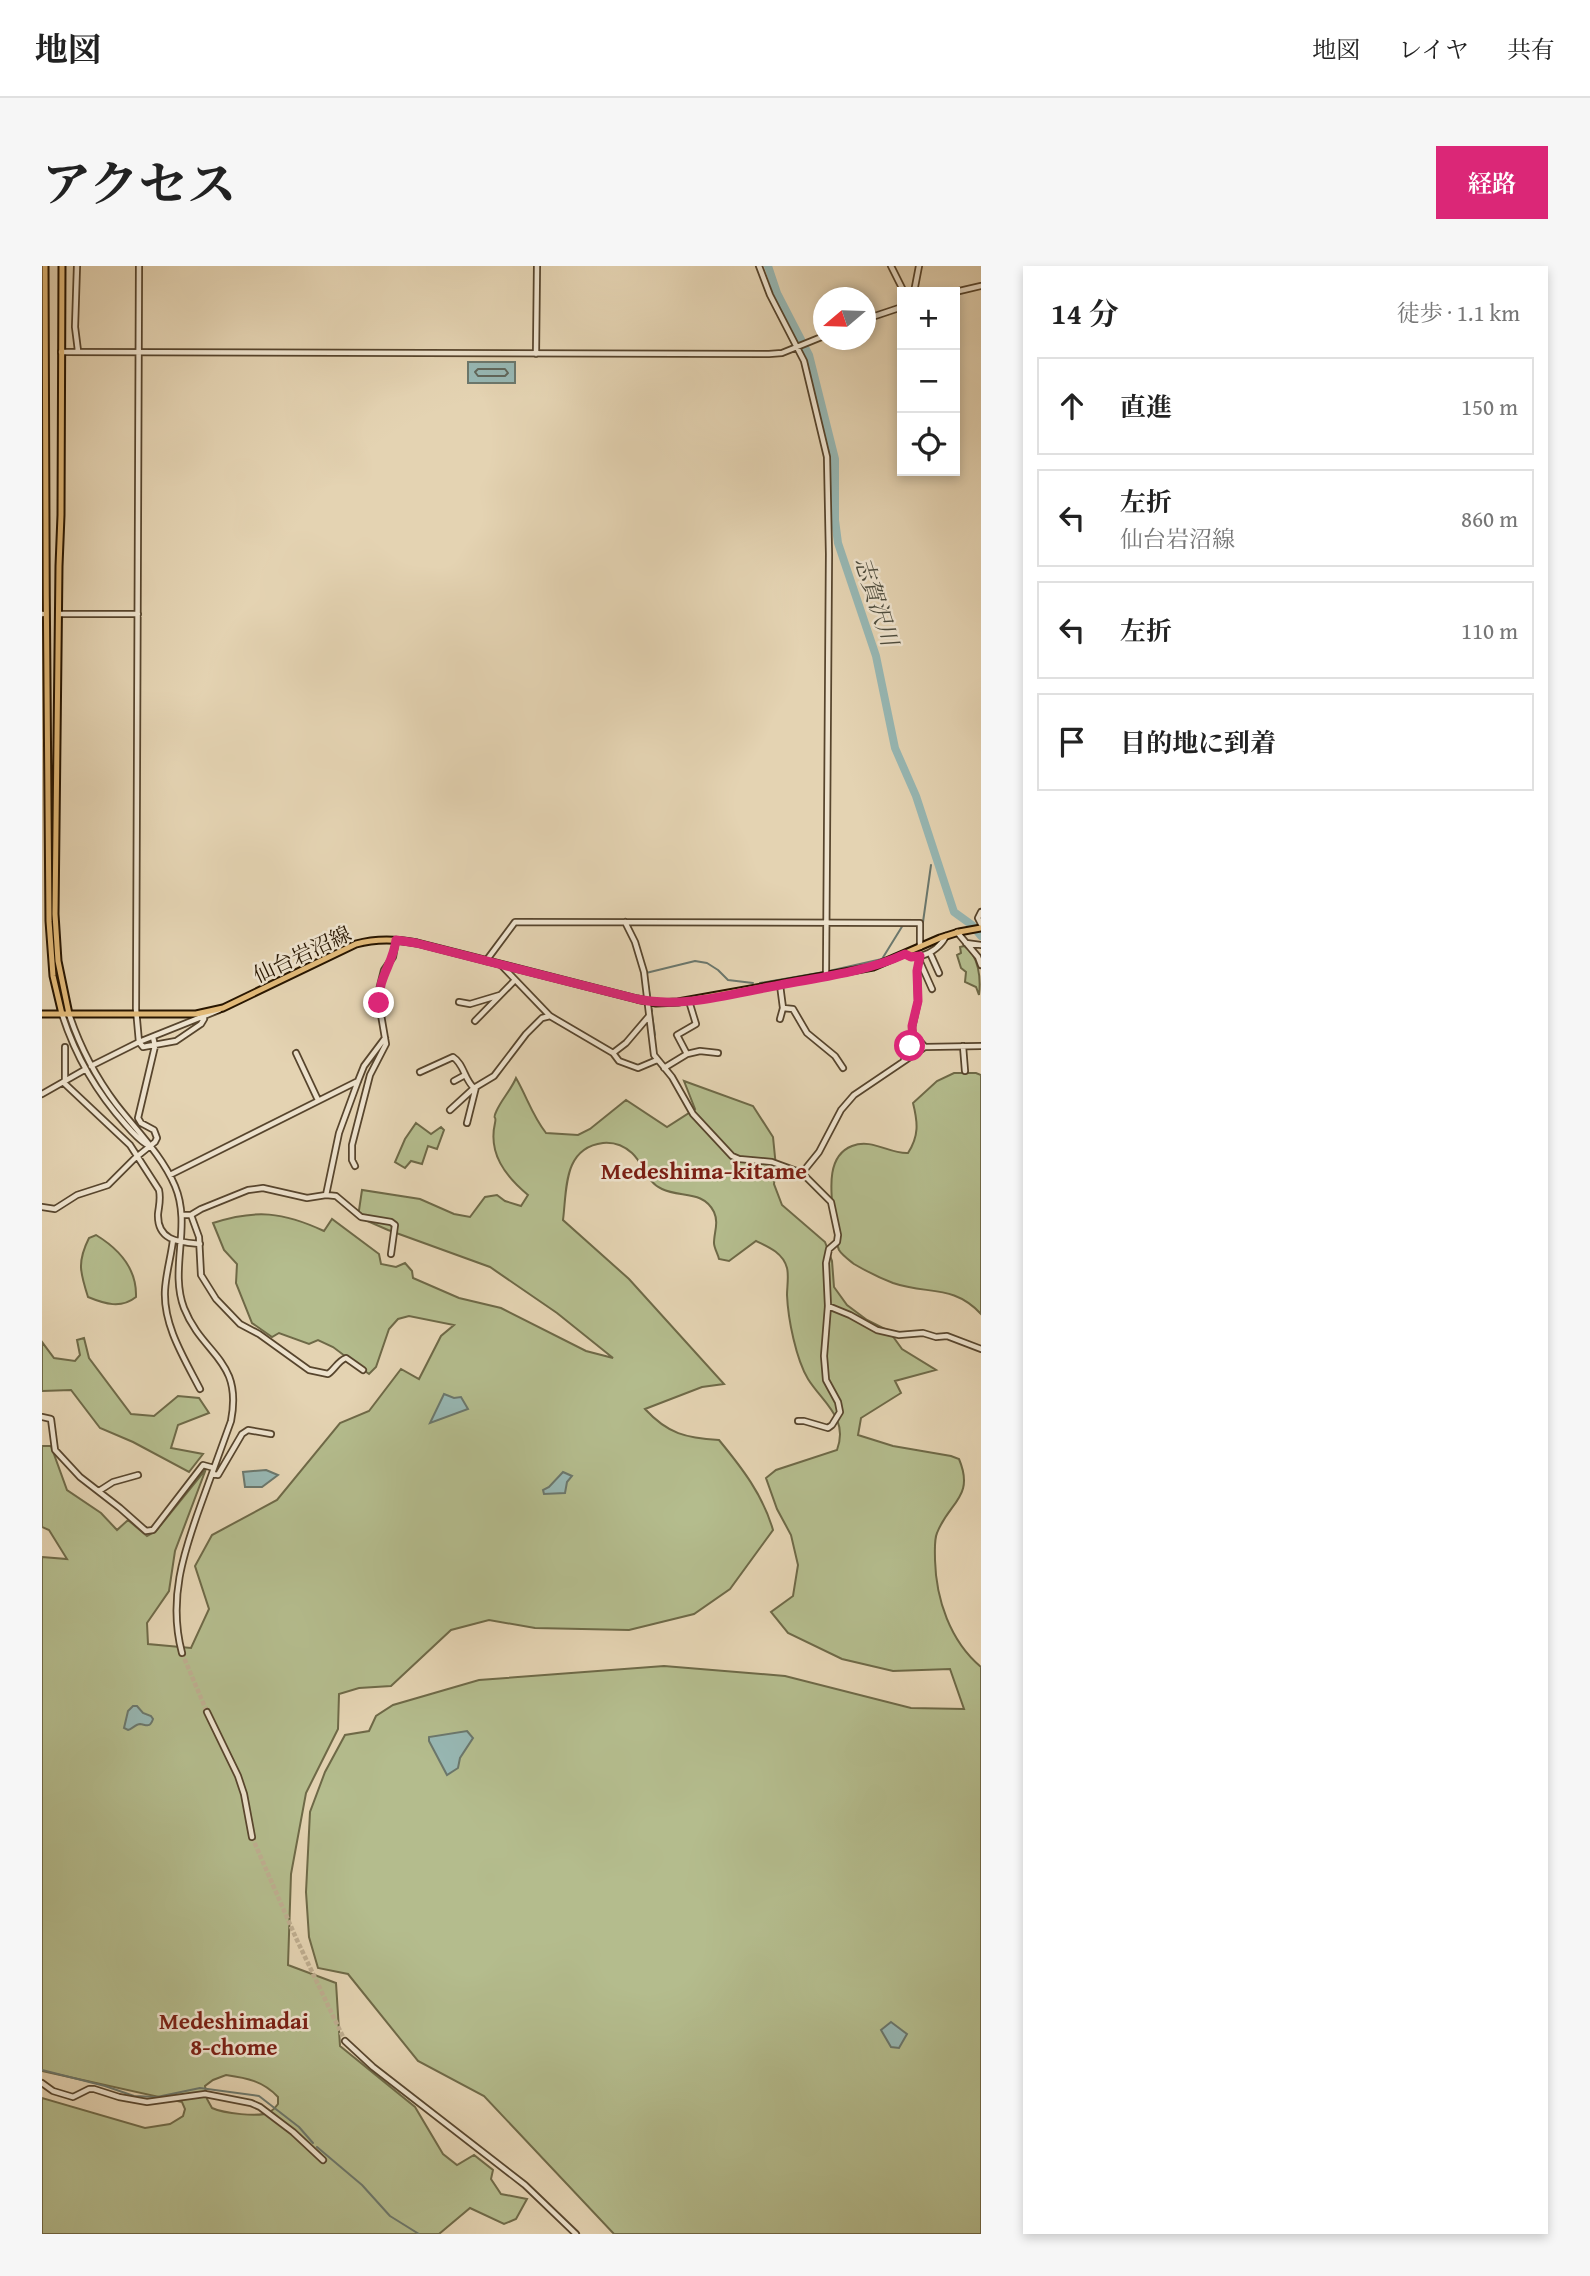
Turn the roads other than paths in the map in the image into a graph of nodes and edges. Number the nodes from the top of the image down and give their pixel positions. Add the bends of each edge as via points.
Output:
1 (44, 266) edge
2 (62, 266) edge
3 (77, 266) edge
4 (139, 266) edge
5 (537, 266) edge
6 (759, 266) edge
7 (891, 266) edge
8 (919, 266) edge
9 (981, 286) edge
10 (902, 287) edge
11 (915, 287) edge
12 (960, 291) edge
13 (897, 309) edge
14 (876, 316) edge
15 (813, 341) edge
16 (43, 347) edge
17 (798, 347) junction
18 (78, 351) junction
19 (61, 352) junction
20 (138, 352) junction
21 (536, 354) junction
22 (43, 355) edge
23 (61, 614) dead end
24 (138, 614) junction
25 (981, 912) edge
26 (625, 922) junction
27 (827, 922) junction
28 (981, 926) edge
29 (958, 932) junction
30 (946, 936) junction
31 (396, 940) junction
32 (966, 943) junction
33 (981, 945) edge
34 (920, 947) junction
35 (930, 953) junction
36 (905, 954) junction
37 (920, 959) junction
38 (486, 961) junction
39 (981, 965) edge
40 (502, 966) junction
41 (939, 973) dead end
42 (826, 976) junction
43 (515, 980) junction
44 (780, 985) junction
45 (932, 989) dead end
46 (500, 995) junction
47 (689, 1001) junction
48 (459, 1002) dead end
49 (649, 1002) junction
50 (783, 1008) junction
51 (42, 1014) edge
52 (62, 1014) junction
53 (69, 1014) junction
54 (136, 1015) junction
55 (206, 1015) junction
56 (650, 1015) junction
57 (550, 1016) junction
58 (780, 1019) dead end
59 (475, 1021) dead end
60 (914, 1034) junction
61 (153, 1037) junction
62 (385, 1038) junction
63 (139, 1042) junction
64 (155, 1046) junction
65 (963, 1046) junction
66 (981, 1046) edge
67 (65, 1047) dead end
68 (925, 1047) junction
69 (296, 1053) dead end
70 (613, 1053) junction
71 (718, 1053) dead end
72 (687, 1054) junction
73 (657, 1060) junction
74 (904, 1061) junction
75 (88, 1068) junction
76 (664, 1068) junction
77 (843, 1068) dead end
78 (965, 1071) dead end
79 (420, 1072) dead end
80 (465, 1075) junction
81 (358, 1081) junction
82 (454, 1081) dead end
83 (64, 1082) junction
84 (475, 1087) junction
85 (42, 1094) edge
86 (318, 1100) junction
87 (450, 1110) dead end
88 (467, 1123) dead end
89 (149, 1146) junction
90 (138, 1156) junction
91 (355, 1166) dead end
92 (802, 1173) junction
93 (170, 1174) junction
94 (326, 1195) junction
95 (42, 1207) edge
96 (182, 1215) junction
97 (191, 1215) junction
98 (173, 1240) junction
99 (182, 1242) junction
100 (200, 1244) junction
101 (391, 1254) dead end
102 (828, 1306) junction
103 (981, 1349) edge
104 (363, 1370) dead end
105 (200, 1388) dead end
106 (42, 1417) edge
107 (798, 1421) dead end
108 (271, 1434) dead end
109 (213, 1471) junction
110 (138, 1475) dead end
111 (99, 1491) junction
112 (182, 1653) tunnel mouth
113 (207, 1713) tunnel mouth
114 (252, 1837) tunnel mouth
115 (345, 2041) tunnel mouth
116 (42, 2083) edge
117 (323, 2160) dead end
118 (576, 2234) edge

1 - 16 main road
2 - 19 main road
3 - 18 street
4 - 20 street
5 - 21 street
6 - 17 street
7 - 10 street
8 - 11 street
9 - 12 street
13 - 14 street
15 - 17 street
16 - 19 main road
16 - 22 main road
17 - 21 street via 769,354
17 - 27 street via 828,469
18 - 19 street
18 - 20 street
19 - 22 main road
19 - 53 main road via 55,936
20 - 21 street
20 - 24 street
22 - 52 main road via 49,921 53,976
23 - 24 street
24 - 54 street
25 - 28 street
26 - 27 street
26 - 38 street via 515,922
26 - 49 street via 639,956
27 - 34 street via 920,923
27 - 42 street
28 - 29 main road, 仙台岩沼線
29 - 30 main road, 仙台岩沼線
29 - 32 street
30 - 34 main road, 仙台岩沼線
30 - 35 street
31 - 38 main road, 仙台岩沼線
31 - 55 main road, 仙台岩沼線 via 356,944
31 - 62 street via 379,989
32 - 33 street
32 - 39 street
34 - 36 main road, 仙台岩沼線
35 - 37 street
35 - 41 street
36 - 37 street
36 - 42 main road, 仙台岩沼線 via 873,967
37 - 45 street
37 - 60 street
38 - 40 main road, 仙台岩沼線
40 - 43 street
40 - 49 main road, 仙台岩沼線
42 - 44 main road, 仙台岩沼線
43 - 46 street
43 - 57 street
44 - 47 main road, 仙台岩沼線
44 - 50 street
46 - 48 street via 470,1004
46 - 59 street
47 - 49 main road, 仙台岩沼線
47 - 72 street via 696,1024 677,1035
49 - 56 street
50 - 58 street
50 - 77 street via 793,1009 807,1033
51 - 52 main road, 仙台岩沼線
52 - 53 main road, 仙台岩沼線
52 - 75 street
53 - 54 main road, 仙台岩沼線
53 - 75 street
54 - 55 main road, 仙台岩沼線
54 - 63 street
55 - 61 street
55 - 64 street via 201,1024 176,1041
56 - 70 street
56 - 73 street
57 - 70 street
57 - 84 street via 526,1034 494,1076
60 - 68 street
60 - 74 street
61 - 63 street
61 - 64 street
62 - 81 street
62 - 91 street via 352,1145
63 - 64 street via 143,1047
63 - 75 street
64 - 89 street via 138,1115 141,1124 156,1134
65 - 66 street
65 - 68 street
65 - 78 street
67 - 83 street
68 - 74 street
69 - 86 street
70 - 73 street via 619,1061 638,1068
71 - 72 street
72 - 76 street
73 - 76 street
74 - 92 street via 846,1102
75 - 83 street
75 - 89 street via 117,1115
76 - 92 street via 693,1114 732,1156 772,1162
79 - 80 street via 453,1057
80 - 82 street
80 - 84 street
81 - 86 street
81 - 94 street via 339,1133
83 - 85 street
83 - 90 street
84 - 87 street
84 - 88 street
86 - 93 street
89 - 90 street
89 - 93 street
90 - 95 street via 108,1185 77,1195 55,1209
90 - 98 street via 159,1190 161,1229
92 - 102 street via 831,1202 837,1226 837,1242 829,1249 826,1263
93 - 96 street
94 - 97 street via 307,1198 263,1188 248,1190
94 - 101 street via 336,1196 361,1217 395,1225
96 - 97 street
96 - 99 street
97 - 100 street
98 - 99 street
98 - 105 street via 166,1310 172,1333
99 - 100 street
99 - 109 street via 180,1285 185,1309 233,1386 231,1421
100 - 104 street via 205,1284 240,1324 309,1370 328,1374 345,1358
102 - 103 street via 877,1330 947,1336
102 - 107 street via 826,1380 840,1412 828,1428
106 - 111 street via 52,1423 55,1450
108 - 109 street via 248,1430 218,1475
109 - 111 street via 204,1465 150,1531 141,1529
109 - 112 street via 179,1572 176,1624
110 - 111 street
113 - 114 street via 238,1776
115 - 118 street via 524,2185
116 - 117 street via 73,2097 94,2089 147,2102 205,2094 251,2103

